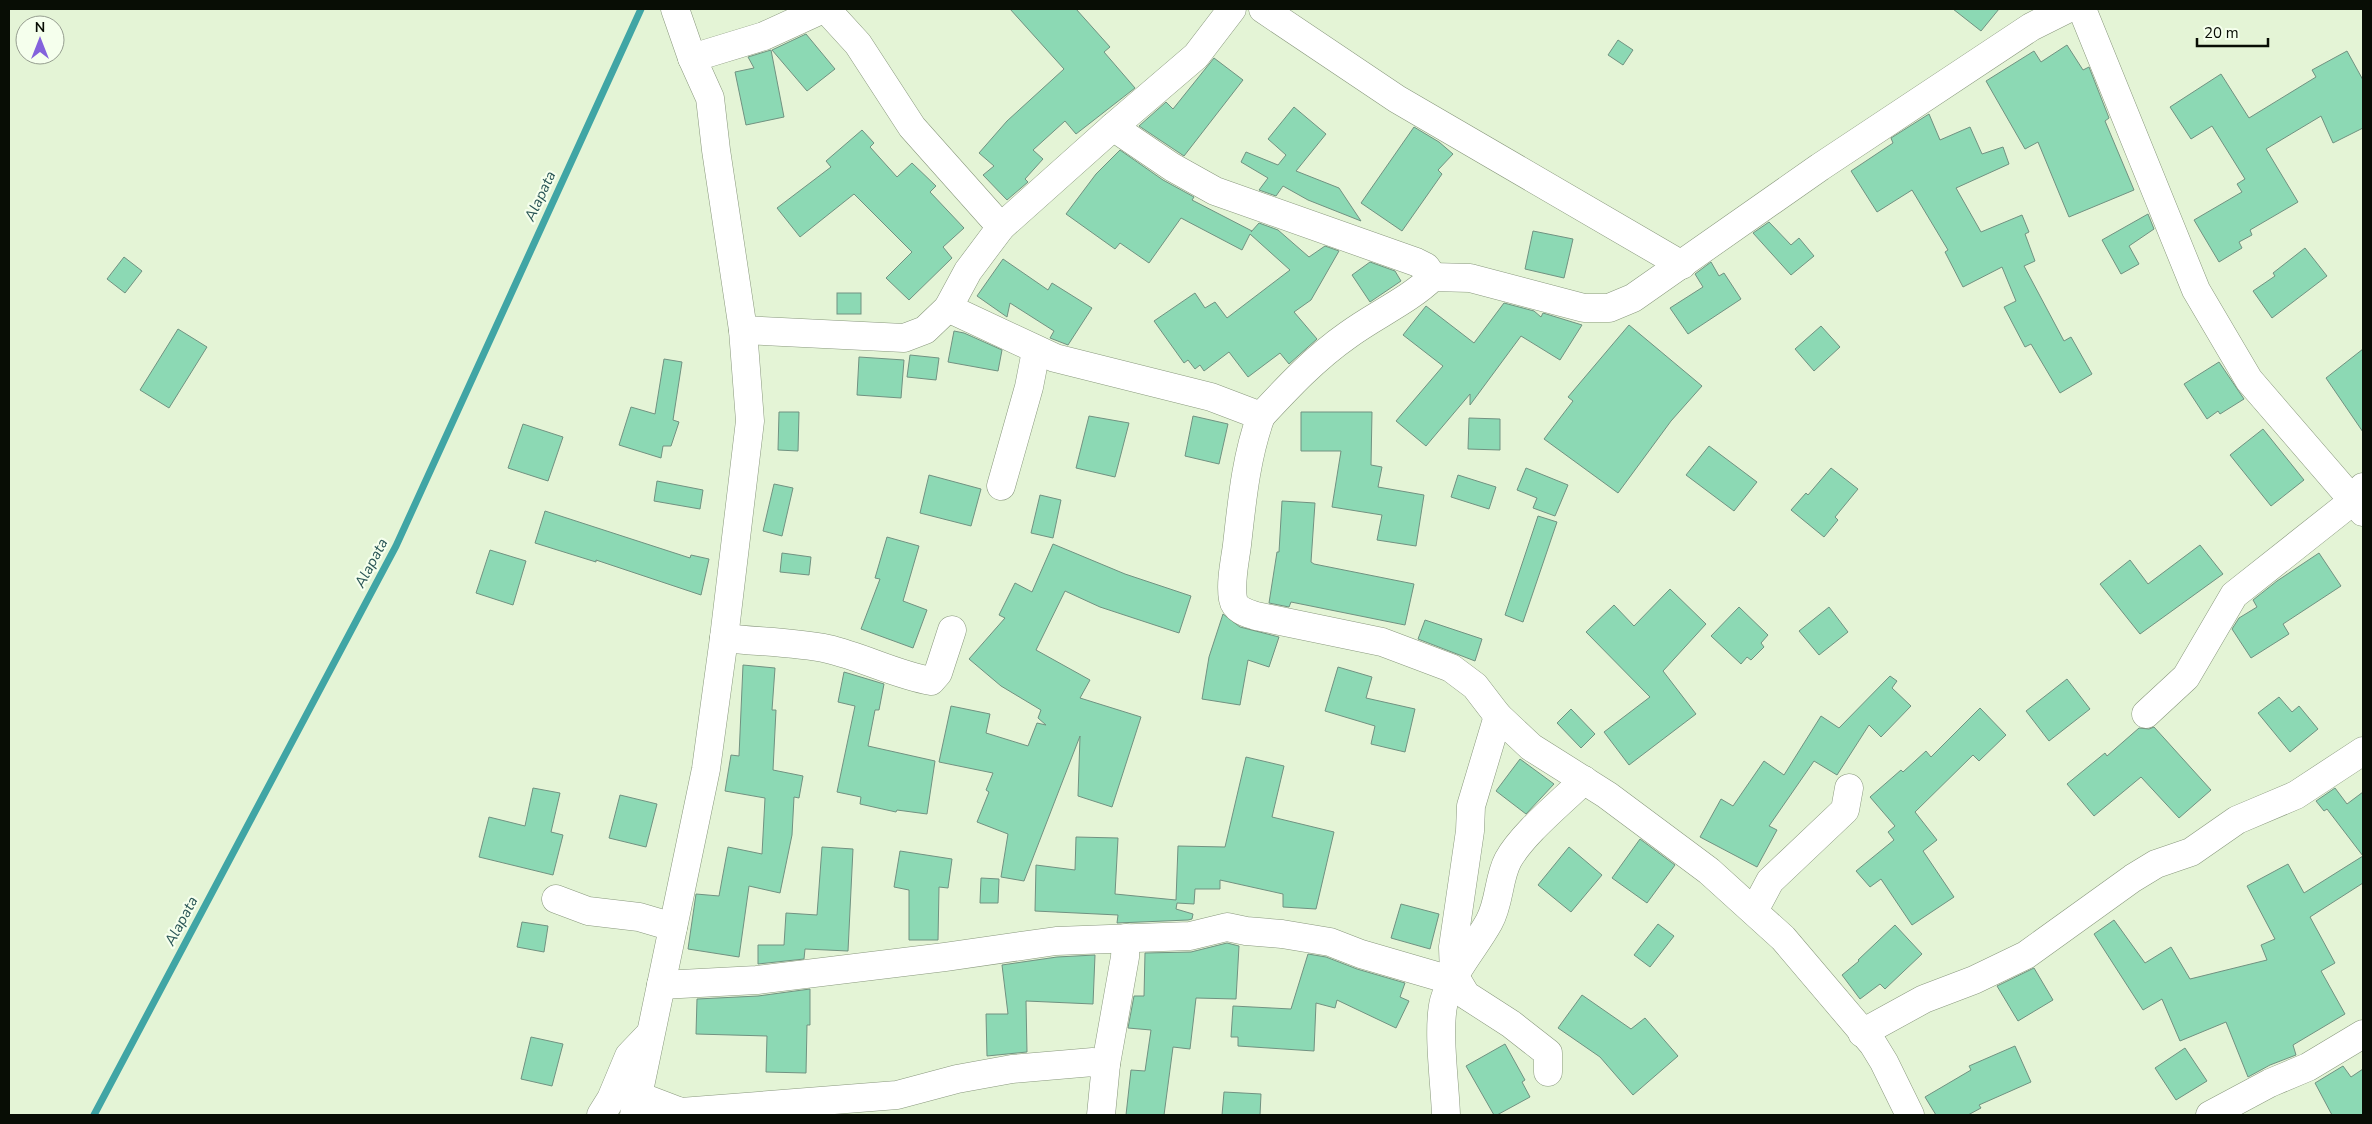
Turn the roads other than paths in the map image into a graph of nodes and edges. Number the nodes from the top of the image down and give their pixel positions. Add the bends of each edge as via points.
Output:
1 (675, 9) edge
2 (825, 9) edge
3 (1232, 9) edge
4 (1264, 9) edge
5 (2068, 9) edge
6 (2082, 9) edge
7 (692, 58) junction
8 (1113, 126) junction
9 (1001, 227) junction
10 (1682, 265) junction
11 (1433, 276) junction
12 (948, 308) junction
13 (743, 330) junction
14 (1036, 350) junction
15 (1261, 416) junction
16 (1001, 486) dead end
17 (2360, 500) edge
18 (952, 630) dead end
19 (724, 638) junction
20 (2146, 714) dead end
21 (1498, 716) junction
22 (2363, 751) edge
23 (1584, 780) junction
24 (1849, 788) dead end
25 (556, 899) dead end
26 (1754, 910) junction
27 (673, 927) junction
28 (1126, 938) junction
29 (1454, 975) junction
30 (661, 985) junction
31 (652, 1032) junction
32 (1862, 1033) junction
33 (2363, 1034) edge
34 (1106, 1064) junction
35 (1548, 1072) dead end
36 (636, 1106) edge
37 (2228, 1111) edge
38 (601, 1115) edge
39 (1100, 1115) edge
40 (1446, 1115) edge
41 (1910, 1115) edge

1 - 7 street
2 - 7 street via 764,36
2 - 9 street via 858,44 912,127
3 - 8 street via 1196,56
4 - 10 street via 1397,99
5 - 10 street via 2031,28 1820,167
6 - 17 street via 2196,290 2212,319 2249,380
7 - 13 street via 710,98
8 - 9 street
8 - 11 street via 1178,172 1215,191 1416,262
9 - 12 street via 968,271
10 - 11 street via 1633,298 1609,308 1584,308 1470,278
11 - 15 street via 1421,288 1348,335 1310,365
12 - 13 street via 925,330 904,338
12 - 14 street
13 - 19 street via 750,421
14 - 15 street via 1055,358 1211,397
14 - 16 street
15 - 21 street via 1246,474 1233,571 1236,606 1256,616 1382,642 1452,668 1474,686
17 - 20 street via 2234,595 2186,677
18 - 19 street via 938,673 931,681 826,648
19 - 27 street via 706,769
21 - 23 street via 1531,747
21 - 29 street via 1471,806 1453,947
22 - 32 street via 2296,795 2237,820 2191,852 2156,864 2026,955 1924,999
23 - 26 street via 1709,871
23 - 29 street via 1519,845 1508,861 1498,904
24 - 26 street via 1846,810 1770,881
25 - 27 street via 588,910 639,917
26 - 32 street via 1783,938
27 - 30 street
28 - 29 street via 1190,936 1227,927 1330,942 1440,977
28 - 30 street via 1056,941 757,980
28 - 34 street
29 - 35 street via 1466,995 1511,1024 1548,1054
29 - 40 street via 1444,1002 1442,1026
30 - 31 street
31 - 36 street
31 - 38 street via 629,1056
32 - 41 street via 1884,1062
33 - 37 street via 2308,1067 2270,1083
34 - 36 street via 1093,1062 1012,1069 957,1078 897,1095 681,1112
34 - 39 street

